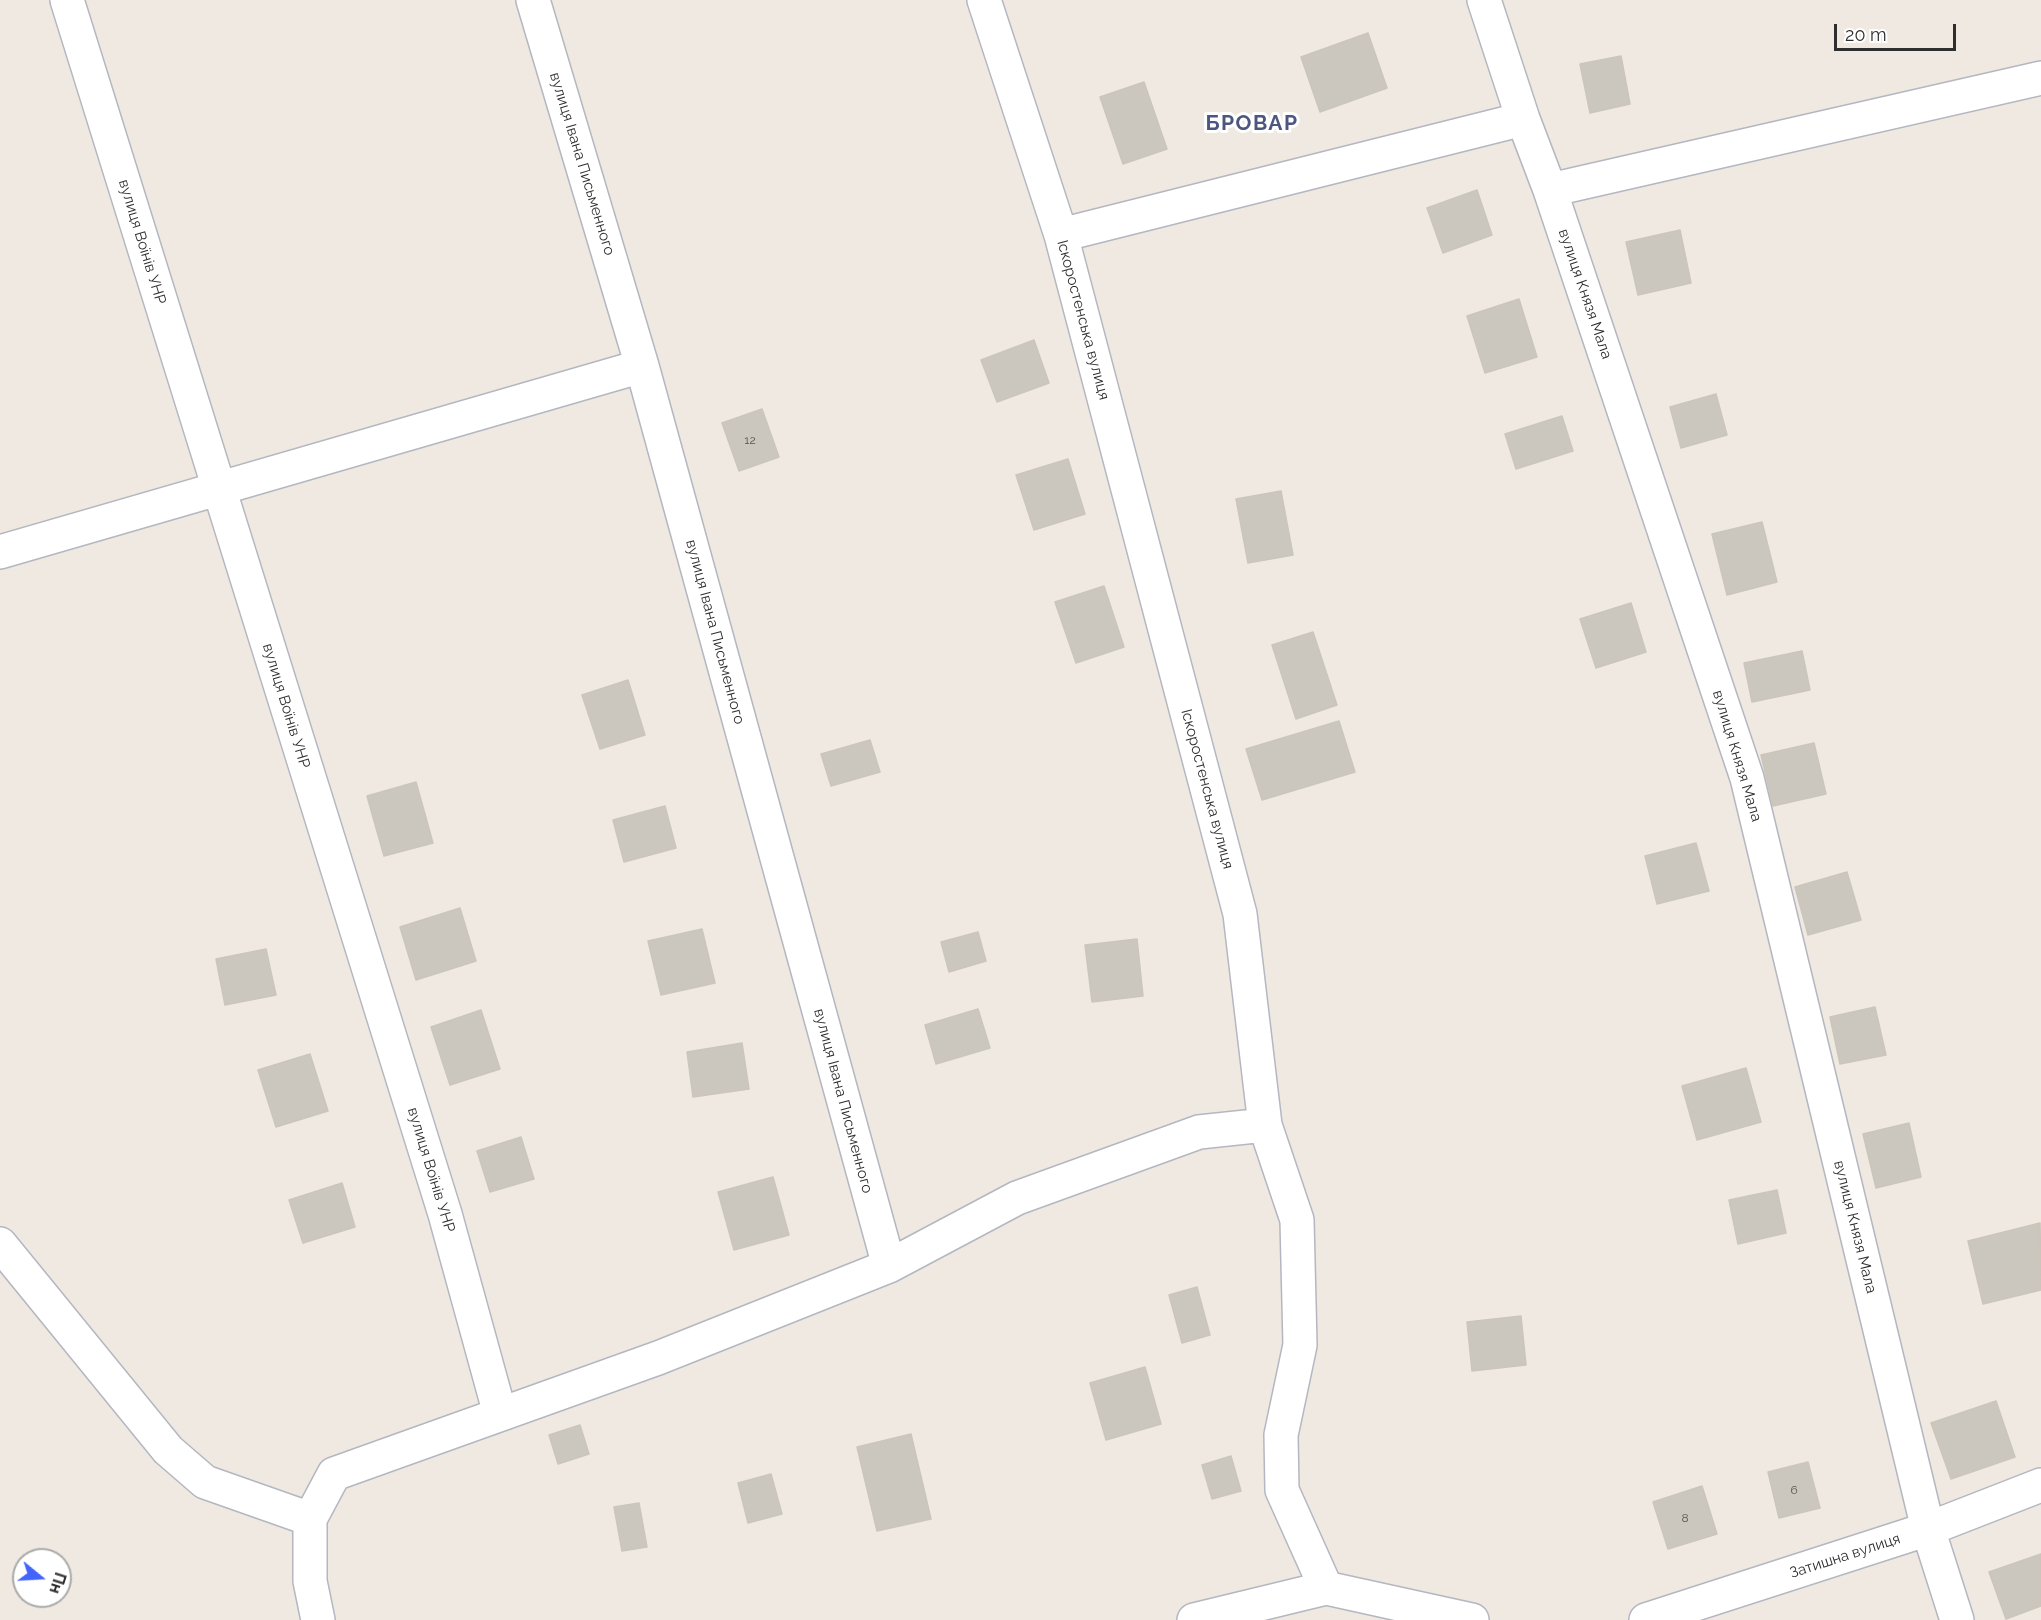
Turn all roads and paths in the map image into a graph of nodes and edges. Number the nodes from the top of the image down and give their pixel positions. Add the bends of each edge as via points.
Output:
1 (67, 0) edge
2 (533, 0) edge
3 (984, 0) edge
4 (1484, 0) edge
5 (2041, 78) edge
6 (1523, 119) junction
7 (1550, 190) junction
8 (1061, 235) junction
9 (642, 366) junction
10 (218, 489) junction
11 (0, 552) edge
12 (1265, 1125) junction
13 (0, 1244) edge
14 (888, 1266) junction
15 (500, 1414) junction
16 (2041, 1485) edge
17 (310, 1519) junction
18 (1928, 1529) junction
19 (1326, 1588) junction
20 (318, 1620) edge
21 (1194, 1620) edge
22 (1472, 1620) edge
23 (1646, 1620) edge
24 (1957, 1620) edge

1 - 10 street, вулиця Воїнів УНР
2 - 9 street, вулиця Івана Письменного
3 - 8 street, Іскоростенська вулиця
4 - 6 street, вулиця Князя Мала
5 - 7 street
6 - 7 street, вулиця Князя Мала
6 - 8 street
7 - 18 street, вулиця Князя Мала via 1747,778
8 - 12 street, Іскоростенська вулиця via 1240,914
9 - 10 street
9 - 14 street, вулиця Івана Письменного
10 - 11 street
10 - 15 street, вулиця Воїнів УНР via 445,1214
12 - 14 street via 1199,1132 1017,1198
12 - 19 street, Іскоростенська вулиця via 1297,1220 1300,1345 1281,1435 1282,1490
13 - 17 street via 168,1450 205,1482
14 - 15 street via 658,1358
15 - 17 street via 334,1474
16 - 18 street, Затишна вулиця
17 - 20 street via 310,1581
18 - 23 street, Затишна вулиця
18 - 24 street, вулиця Князя Мала
19 - 21 street
19 - 22 street

